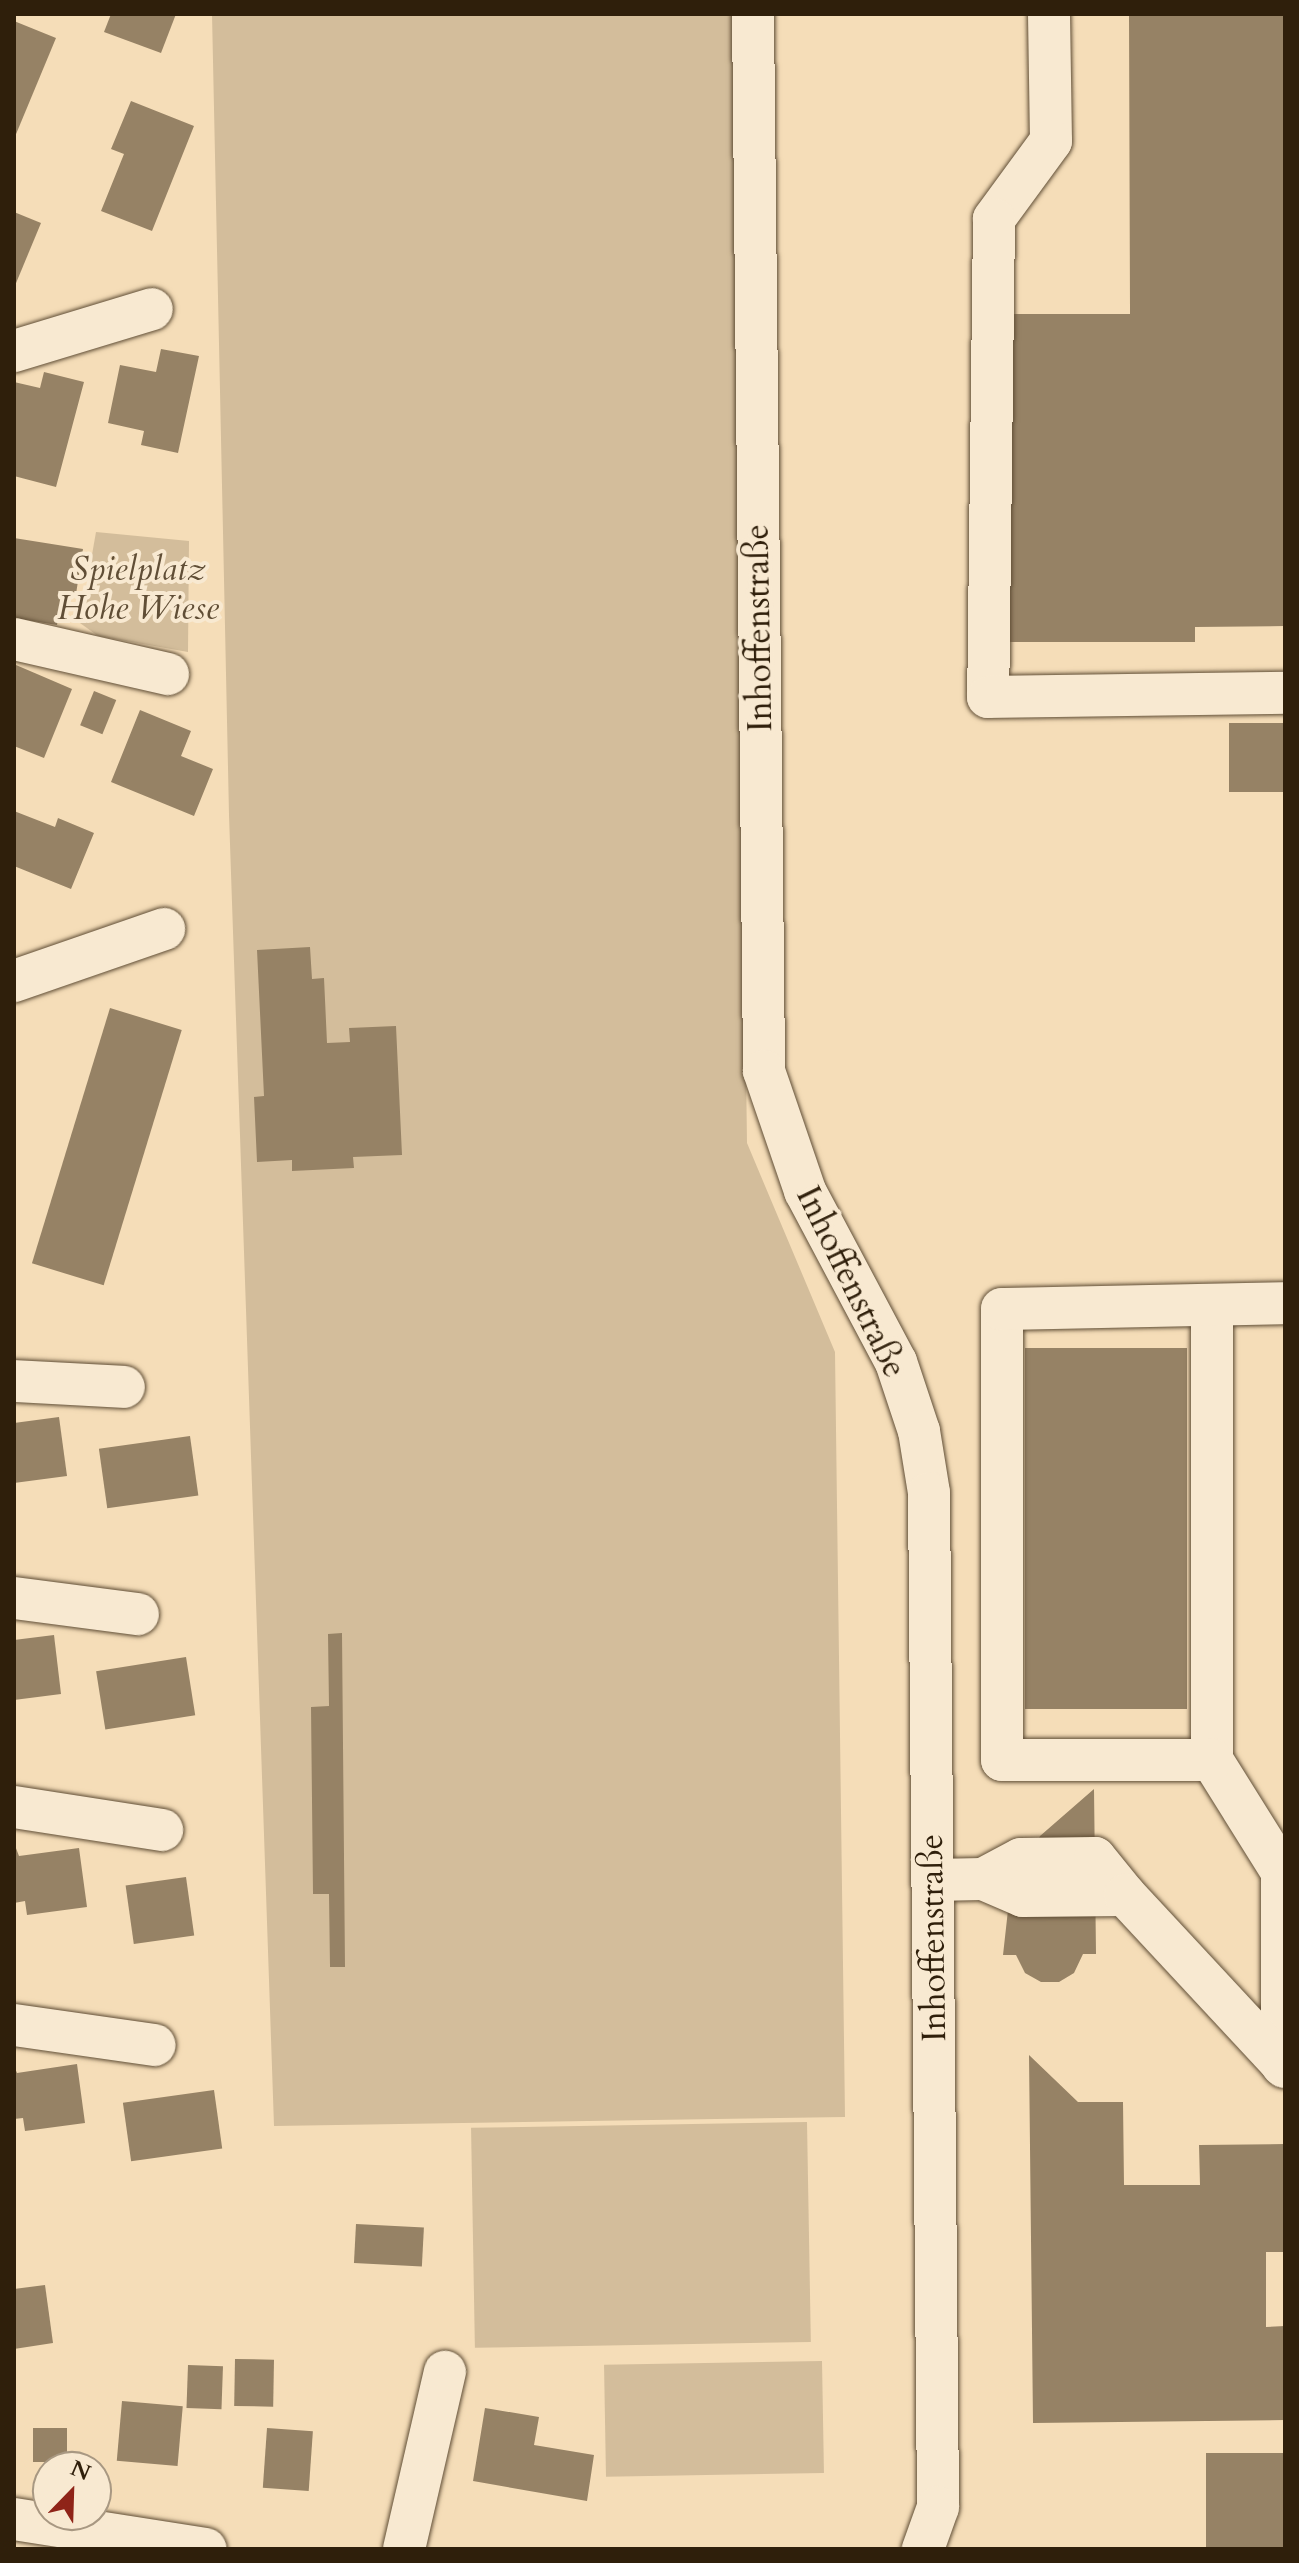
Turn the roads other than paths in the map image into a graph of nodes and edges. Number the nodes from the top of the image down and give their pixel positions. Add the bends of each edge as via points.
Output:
1 (753, 14) edge
2 (1049, 14) edge
3 (152, 309) dead end
4 (14, 351) edge
5 (14, 639) edge
6 (168, 674) dead end
7 (1285, 693) edge
8 (164, 929) dead end
9 (14, 981) edge
10 (1285, 1303) edge
11 (1212, 1305) junction
12 (14, 1381) edge
13 (124, 1387) dead end
14 (14, 1598) edge
15 (138, 1614) dead end
16 (1212, 1760) junction
17 (14, 1807) edge
18 (162, 1830) dead end
19 (932, 1880) junction
20 (14, 2025) edge
21 (155, 2045) dead end
22 (1284, 2066) edge
23 (445, 2372) dead end
24 (14, 2519) edge
25 (206, 2549) edge
26 (404, 2549) edge
27 (923, 2549) edge

1 - 19 street, Inhoffenstraße via 764,1071 805,1191 896,1362 919,1431 929,1493
2 - 7 street via 1051,141 994,219 988,697
3 - 4 street
5 - 6 street
8 - 9 street
10 - 11 street
11 - 16 street
11 - 16 street via 1002,1309 1002,1760
12 - 13 street
14 - 15 street
16 - 22 street via 1282,1872
17 - 18 street
19 - 22 street via 983,1879 1023,1896 1125,1895
19 - 27 street, Inhoffenstraße via 938,2507
20 - 21 street
23 - 26 street
24 - 25 street

